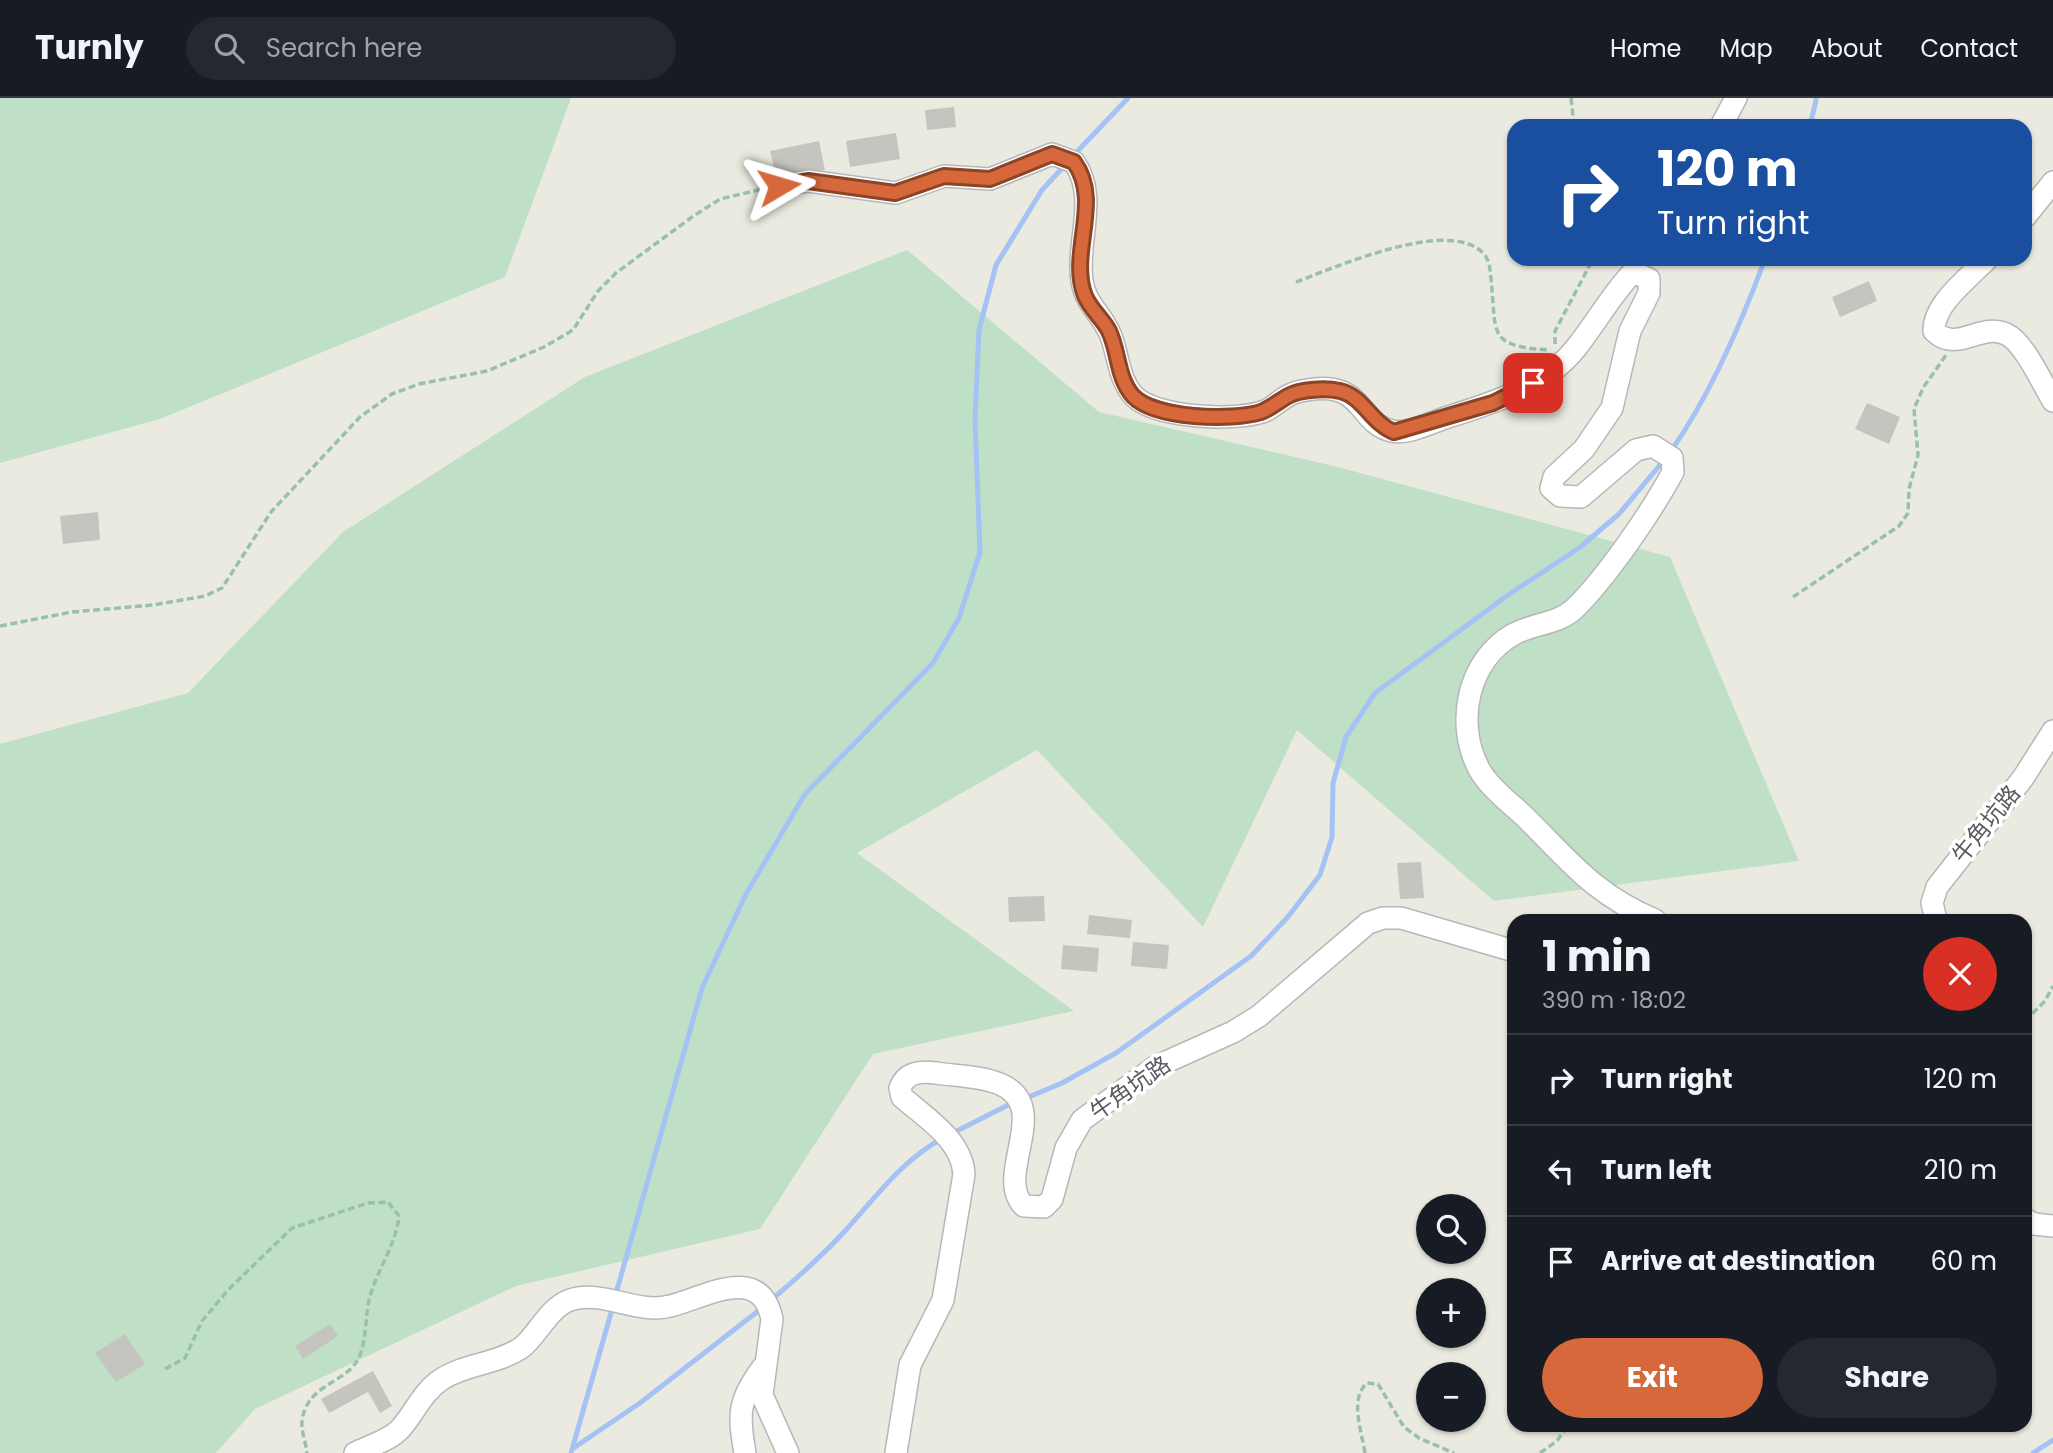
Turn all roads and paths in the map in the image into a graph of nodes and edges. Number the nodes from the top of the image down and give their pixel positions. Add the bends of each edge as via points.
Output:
1 (1571, 98) edge
2 (1737, 98) edge
3 (1573, 119) edge
4 (1725, 119) edge
5 (2053, 182) edge
6 (779, 186) joint
7 (2032, 208) edge
8 (1589, 266) edge
9 (1635, 266) edge
10 (1637, 266) edge
11 (1981, 266) edge
12 (1296, 282) dead end
13 (1954, 342) junction
14 (2053, 401) edge
15 (1793, 597) dead end
16 (0, 626) edge
17 (2053, 731) edge
18 (1644, 914) edge
19 (1934, 914) edge
20 (1507, 949) edge
21 (2053, 986) edge
22 (2032, 1014) edge
23 (2032, 1221) edge
24 (2053, 1226) edge
25 (764, 1366) junction
26 (165, 1369) dead end
27 (1563, 1432) edge
28 (307, 1453) edge
29 (355, 1453) edge
30 (745, 1453) edge
31 (788, 1453) edge
32 (896, 1453) edge
33 (1364, 1453) edge
34 (1454, 1453) edge
35 (1540, 1453) edge

1 - 3 path
2 - 4 street
5 - 7 street
6 - 9 street via 808,181 895,193 944,176 990,179 1052,154 1074,162 1086,187 1084,295 1111,335 1133,396 1153,408 1186,415 1253,414 1297,392 1335,390 1350,394 1379,424 1394,432 1493,403 1566,360
6 - 16 path via 720,200 692,217 616,273 573,330 544,347 487,371 392,394 360,417 271,512 222,589 205,596
8 - 12 path via 1555,331 1558,350 1504,342 1496,328 1487,258 1474,247 1411,243
10 - 18 street via 1651,286 1630,331 1612,408 1584,449 1554,477 1551,488 1560,496 1581,497 1636,450 1653,446 1672,458 1673,472 1571,612 1514,634 1483,665 1468,693 1468,731 1480,771 1500,794 1596,889
11 - 13 street via 1934,318 1934,331
13 - 14 street via 1994,331 2007,334 2018,343
13 - 15 path via 1914,409 1918,455 1908,513 1899,526
17 - 19 street, 牛角坑路 via 2023,778 1937,887 1931,903
20 - 32 street, 牛角坑路 via 1401,918 1368,923 1259,1016 1155,1067 1082,1121 1066,1148 1052,1199 1044,1207 1024,1206 1013,1186 1024,1122 1015,1094 987,1080 928,1072 904,1079 902,1097 956,1147 964,1174 943,1300 910,1365
21 - 22 path
23 - 24 street
25 - 29 street via 770,1309 763,1298 744,1288 717,1289 660,1308 588,1297 569,1301 509,1355 444,1377 426,1393 400,1430
25 - 30 street via 746,1389 738,1418
25 - 31 street via 762,1395
26 - 28 path via 185,1358 202,1321 292,1228 368,1203 388,1202 400,1216 369,1299 360,1357 342,1376 317,1389 302,1422
27 - 35 path
33 - 34 path via 1357,1402 1367,1383 1378,1384 1404,1427

